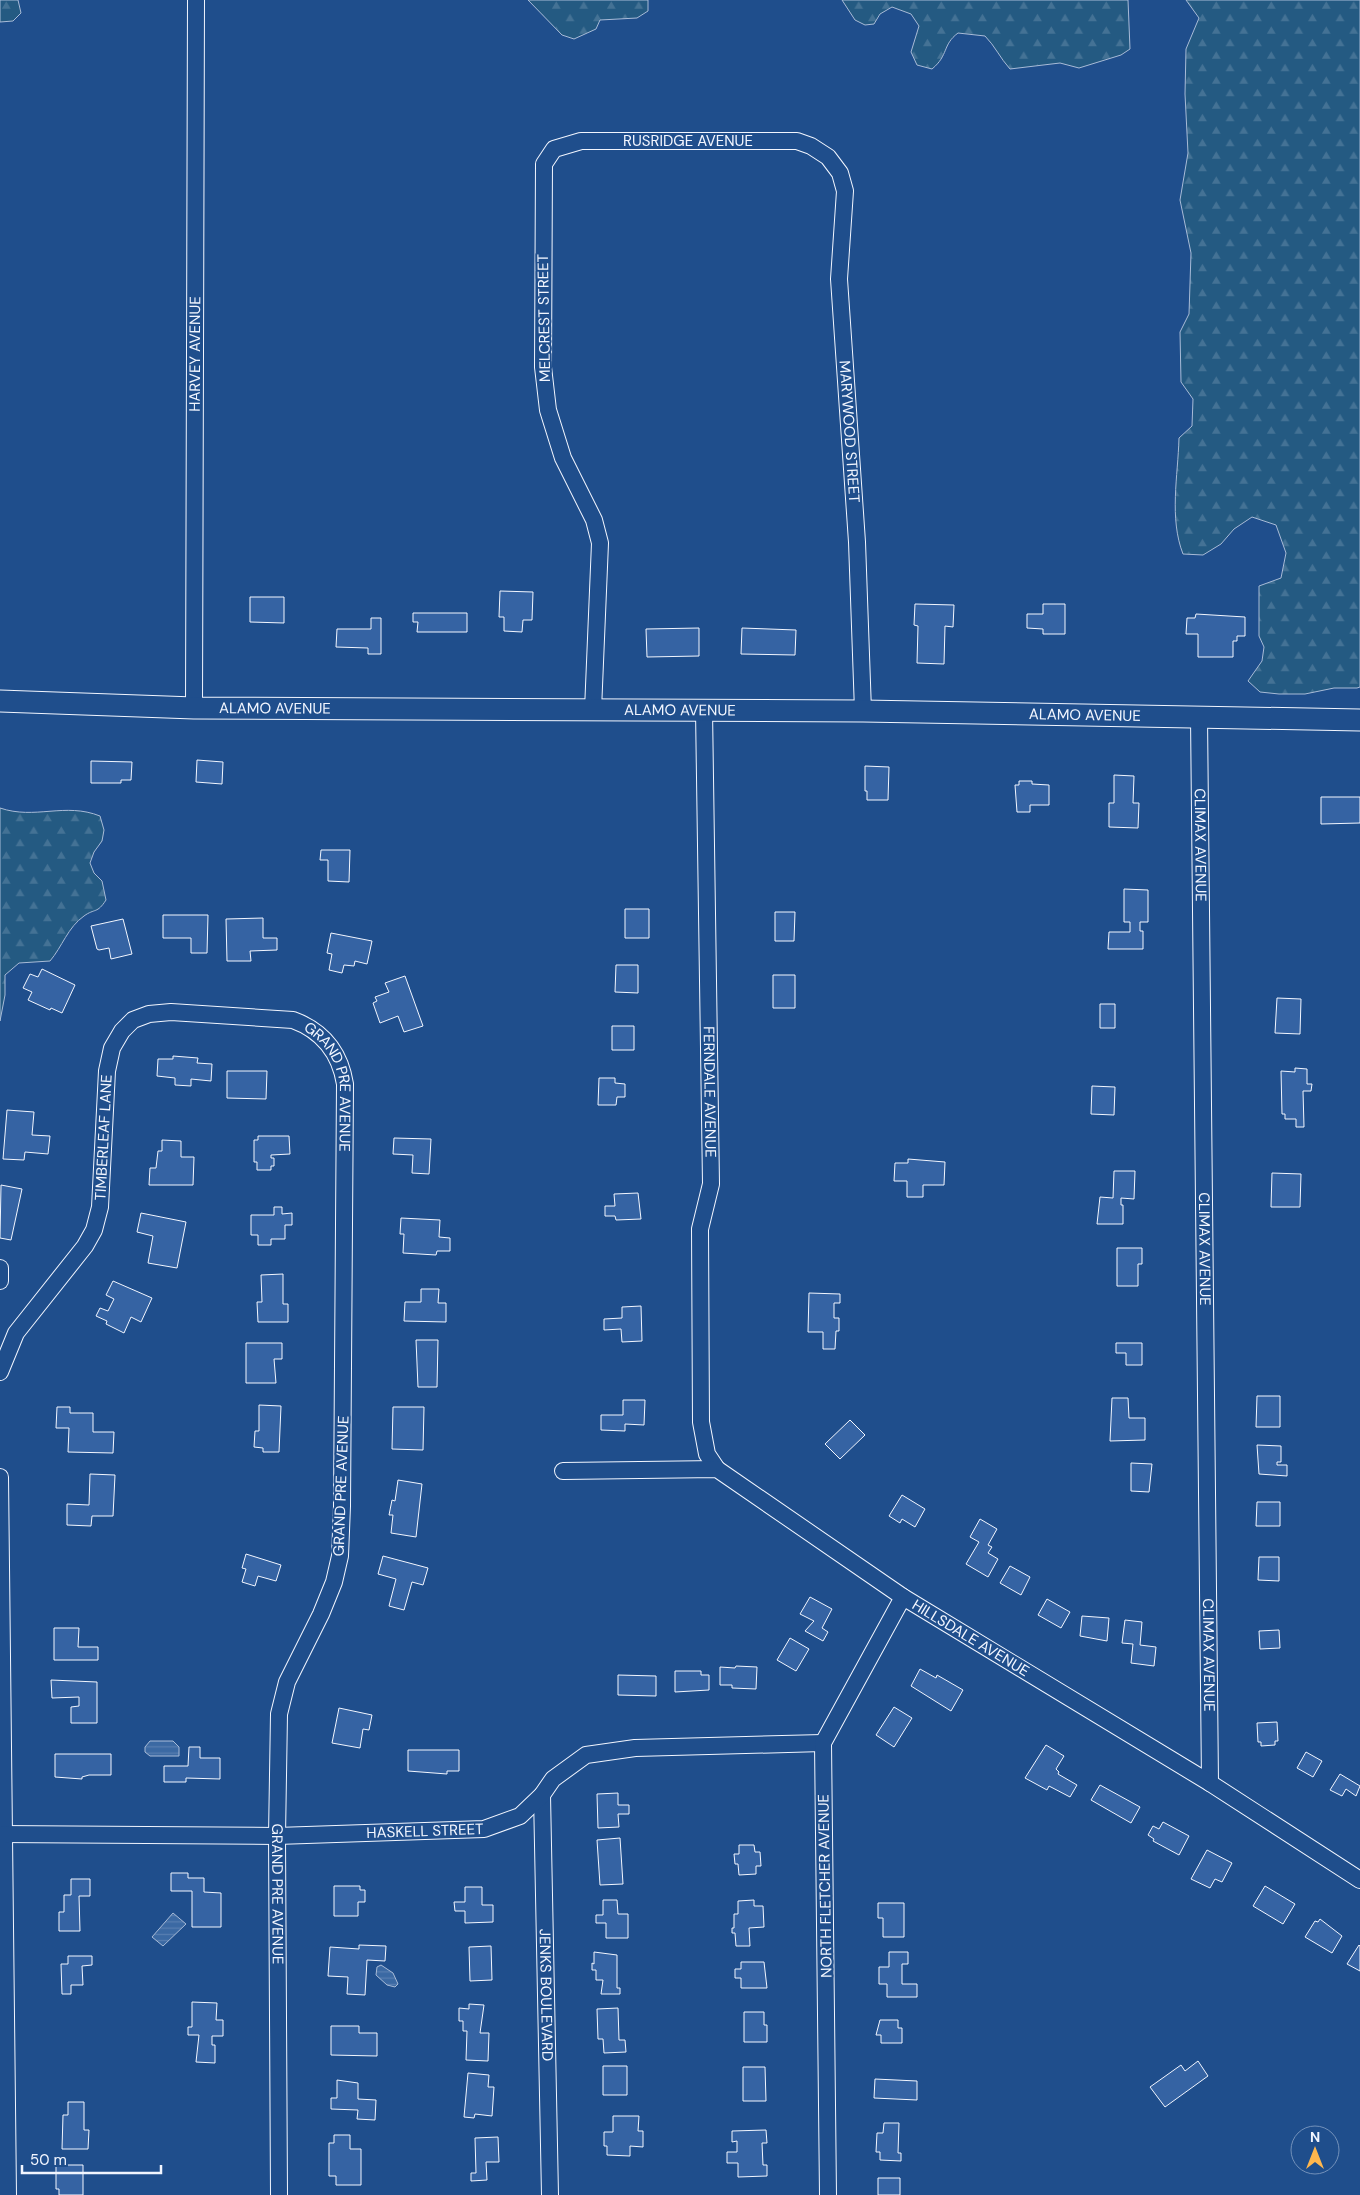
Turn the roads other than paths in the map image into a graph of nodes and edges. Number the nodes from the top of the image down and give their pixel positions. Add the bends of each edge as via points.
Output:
1 (196, 0) edge
2 (548, 156) joint
3 (828, 157) joint
4 (0, 701) edge
5 (194, 708) junction
6 (593, 710) junction
7 (704, 710) junction
8 (863, 711) junction
9 (1199, 717) junction
10 (1360, 720) edge
11 (272, 1018) joint
12 (0, 1268) edge
13 (0, 1280) edge
14 (0, 1372) edge
15 (717, 1469) junction
16 (563, 1472) dead end
17 (0, 1477) edge
18 (903, 1597) junction
19 (823, 1743) junction
20 (1210, 1783) junction
21 (542, 1795) junction
22 (2, 1834) edge
23 (277, 1836) junction
24 (1360, 1880) edge
25 (8, 2195) edge
26 (279, 2195) edge
27 (550, 2195) edge
28 (828, 2195) edge

1 - 5 street, HARVEY AVENUE
2 - 3 street, RUSRIDGE AVENUE via 554,149 581,141 797,142
2 - 6 street, MELCREST STREET via 543,172 543,367 548,410 563,458 594,520 600,543
3 - 8 street, MARYWOOD STREET via 840,173 845,191 839,279 857,542
4 - 5 street, ALAMO AVENUE
5 - 6 street, ALAMO AVENUE
6 - 7 street, ALAMO AVENUE
7 - 8 street, ALAMO AVENUE
7 - 15 street, FERNDALE AVENUE via 711,1184 700,1229 701,1422 707,1454
8 - 9 street, ALAMO AVENUE
9 - 10 street, ALAMO AVENUE
9 - 20 street, CLIMAX AVENUE
11 - 14 street, TIMBERLEAF LANE via 156,1013 133,1020 122,1031 112,1048 107,1070 100,1207 94,1230 16,1333
11 - 23 street, GRAND PRE AVENUE via 305,1024 326,1040 343,1069 345,1084 340,1556 321,1614 287,1682 279,1714
12 - 13 street
15 - 16 street
15 - 18 street, HILLSDALE AVENUE
17 - 22 street
18 - 19 street, NORTH FLETCHER AVENUE
18 - 20 street, HILLSDALE AVENUE
19 - 21 street, HASKELL STREET via 635,1748 586,1755 553,1779
19 - 28 street, NORTH FLETCHER AVENUE
20 - 24 street, HILLSDALE AVENUE
21 - 23 street, HASKELL STREET via 520,1816 484,1829
21 - 27 street, JENKS BOULEVARD
22 - 23 street, HASKELL STREET
22 - 25 street
23 - 26 street, GRAND PRE AVENUE

